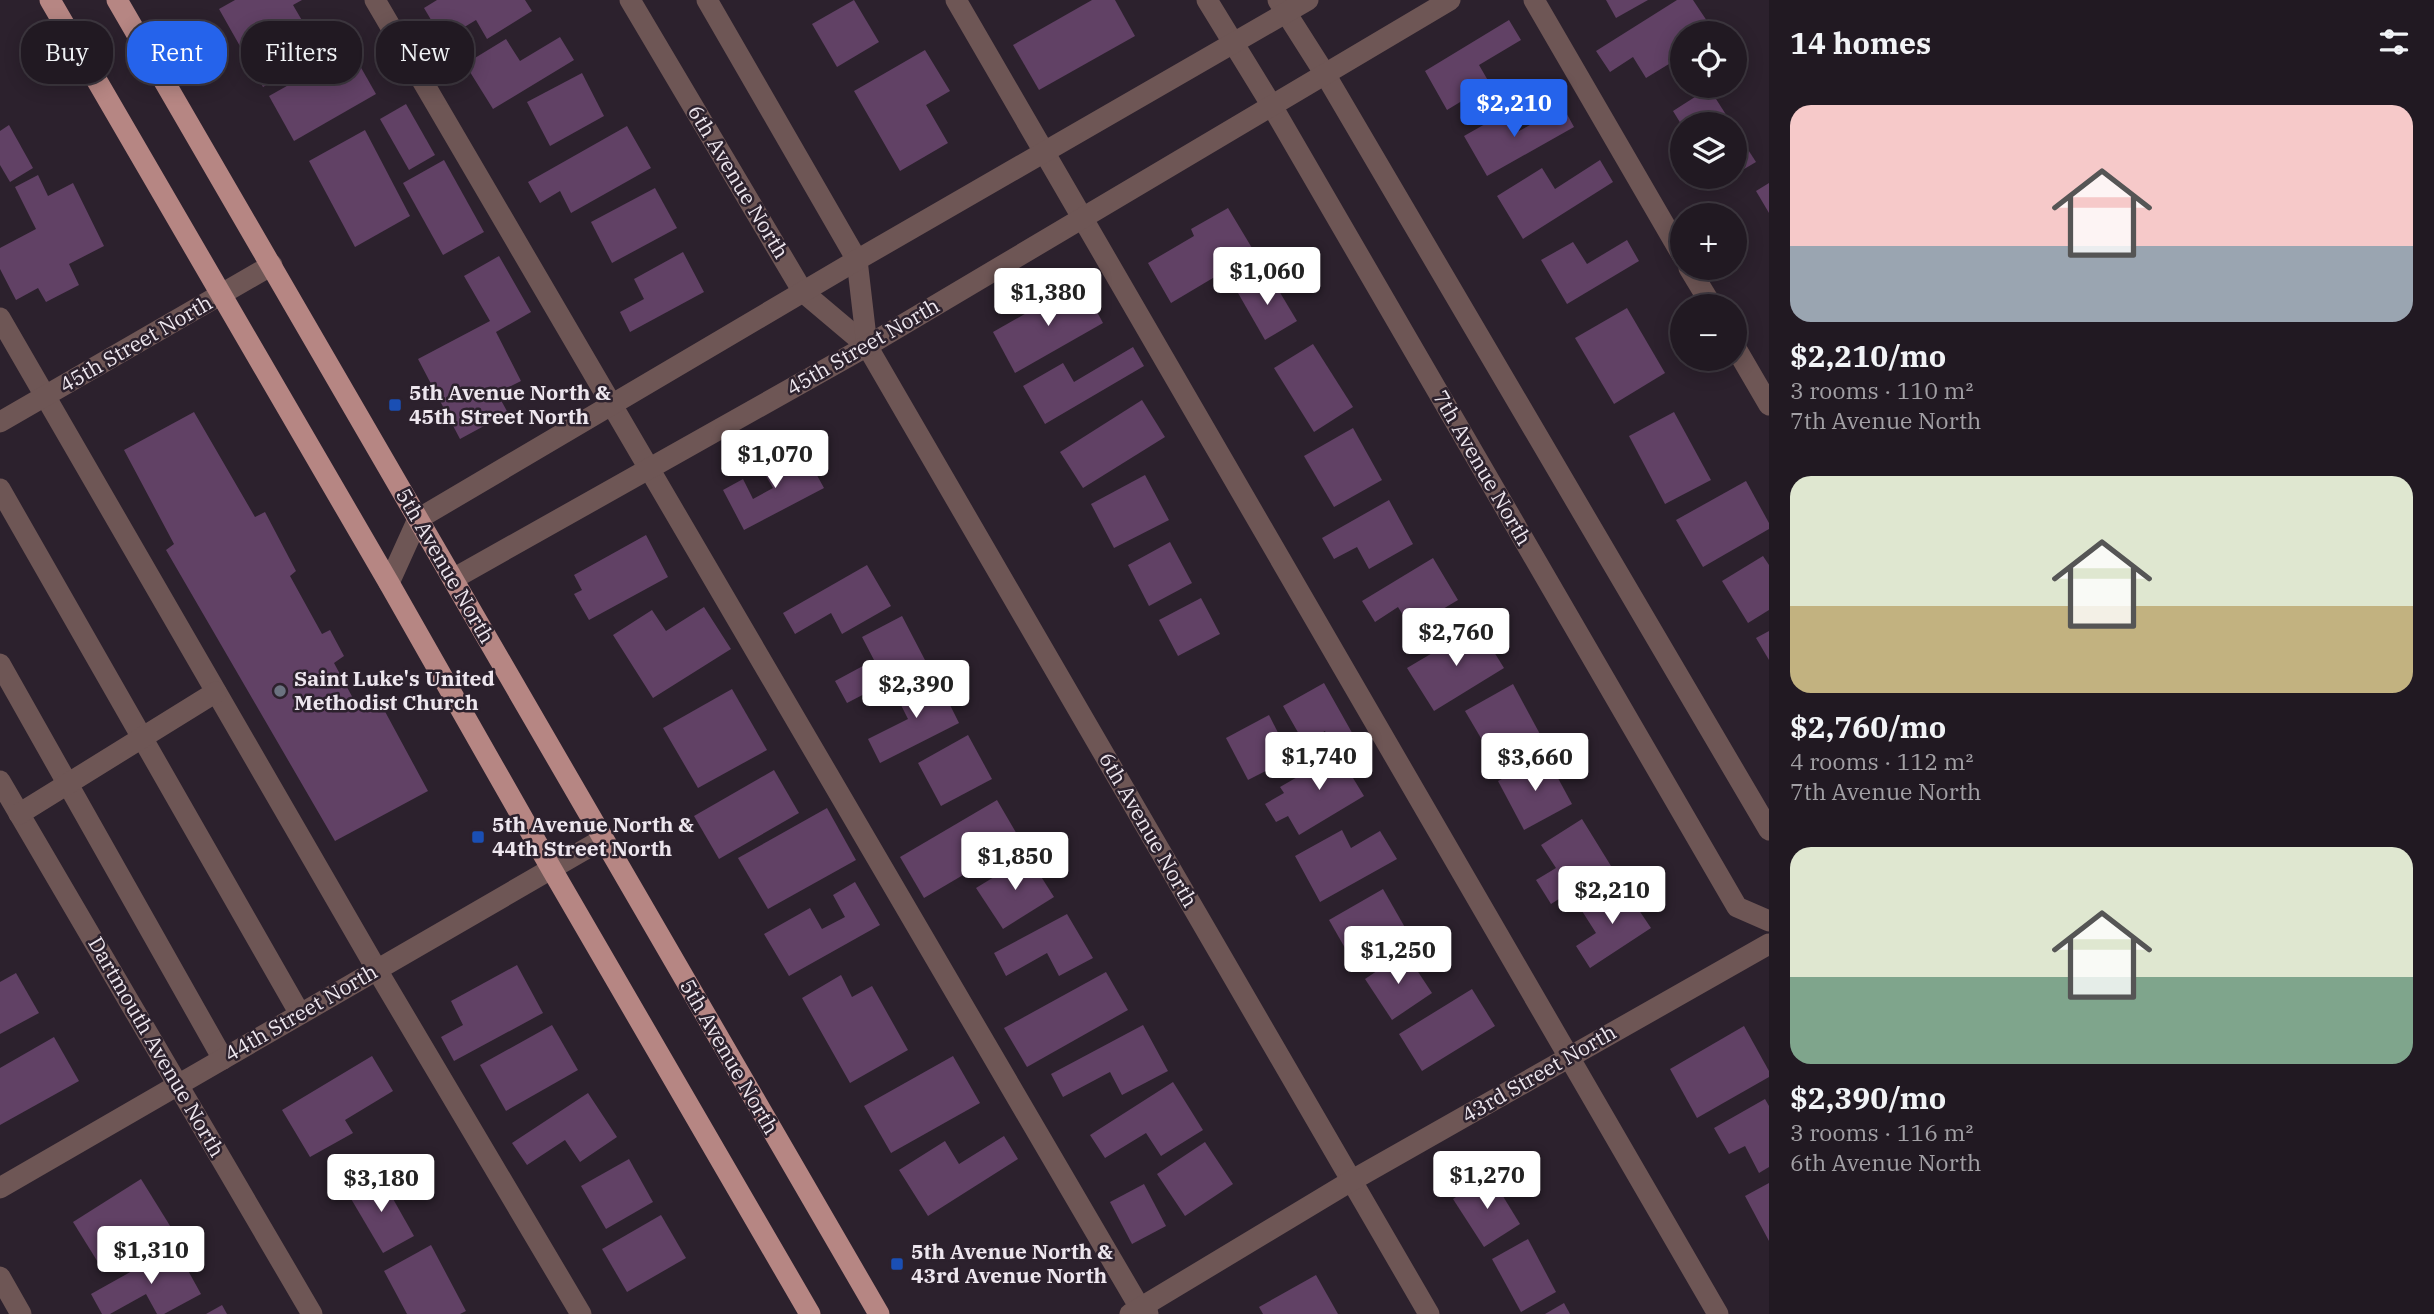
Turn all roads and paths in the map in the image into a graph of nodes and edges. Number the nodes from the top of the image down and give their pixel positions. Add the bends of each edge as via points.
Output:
1 (50, 0) edge
2 (117, 0) edge
3 (375, 0) edge
4 (630, 0) edge
5 (707, 0) edge
6 (956, 0) edge
7 (1207, 0) edge
8 (1308, 0) edge
9 (1450, 0) edge
10 (1534, 0) edge
11 (1282, 7) edge
12 (1233, 44) junction
13 (1325, 74) junction
14 (1272, 106) junction
15 (1045, 152) junction
16 (1083, 218) junction
17 (1670, 233) edge
18 (857, 260) junction
19 (272, 265) junction
20 (803, 292) junction
21 (222, 295) junction
22 (0, 318) edge
23 (867, 346) junction
24 (1747, 367) edge
25 (45, 396) junction
26 (612, 405) junction
27 (1769, 405) edge
28 (0, 422) edge
29 (650, 468) junction
30 (0, 489) edge
31 (418, 519) junction
32 (453, 579) junction
33 (389, 583) junction
34 (0, 664) edge
35 (216, 692) junction
36 (141, 737) junction
37 (0, 781) edge
38 (68, 783) junction
39 (19, 814) junction
40 (1769, 830) edge
41 (603, 839) junction
42 (551, 868) junction
43 (1769, 921) edge
44 (1769, 944) edge
45 (377, 970) junction
46 (300, 1014) junction
47 (1570, 1057) junction
48 (223, 1059) junction
49 (178, 1085) junction
50 (1351, 1181) junction
51 (0, 1188) edge
52 (0, 1277) edge
53 (1139, 1312) edge
54 (22, 1314) edge
55 (312, 1314) edge
56 (580, 1314) edge
57 (810, 1314) edge
58 (879, 1314) edge
59 (1429, 1314) edge
60 (1718, 1314) edge

1 - 21 main road
2 - 19 main road, 5th Avenue North
3 - 26 street
4 - 20 street, 6th Avenue North
5 - 18 street, 6th Avenue North
6 - 15 street
7 - 12 street, 7th Avenue North
8 - 11 street
9 - 13 street, 45th Street North
10 - 17 street
11 - 12 street
11 - 13 street
12 - 14 street, 7th Avenue North
12 - 15 street
13 - 14 street, 45th Street North
13 - 40 street
14 - 16 street, 45th Street North
14 - 43 street, 7th Avenue North via 1737,907
15 - 16 street
15 - 18 street
16 - 23 street, 45th Street North
16 - 47 street
18 - 20 street
18 - 23 street, 6th Avenue North
19 - 21 street, 45th Street North
19 - 31 main road, 5th Avenue North
20 - 23 street, 6th Avenue North
20 - 26 street
21 - 25 street, 45th Street North
21 - 33 main road
22 - 25 street
23 - 29 street, 45th Street North
23 - 50 street, 6th Avenue North
24 - 27 street
25 - 28 street, 45th Street North
25 - 35 street
26 - 29 street
26 - 31 street
29 - 32 street, 45th Street North
29 - 53 street
30 - 36 street
31 - 32 main road, 5th Avenue North
31 - 33 street
32 - 41 main road, 5th Avenue North
33 - 42 main road
34 - 38 street
35 - 36 street
35 - 45 street
36 - 38 street
36 - 46 street
37 - 39 street, Dartmouth Avenue North
38 - 39 street
38 - 48 street
39 - 49 street, Dartmouth Avenue North
41 - 42 street, 44th Street North
41 - 58 main road, 5th Avenue North
42 - 45 street, 44th Street North
42 - 57 main road
44 - 47 street, 43rd Street North
45 - 46 street, 44th Street North
45 - 56 street
46 - 48 street, 44th Street North
47 - 50 street, 43rd Street North
47 - 60 street
48 - 49 street, 44th Street North
49 - 51 street, 44th Street North
49 - 55 street, Dartmouth Avenue North
50 - 53 street, 43rd Street North
50 - 59 street, 6th Avenue North
52 - 54 street

